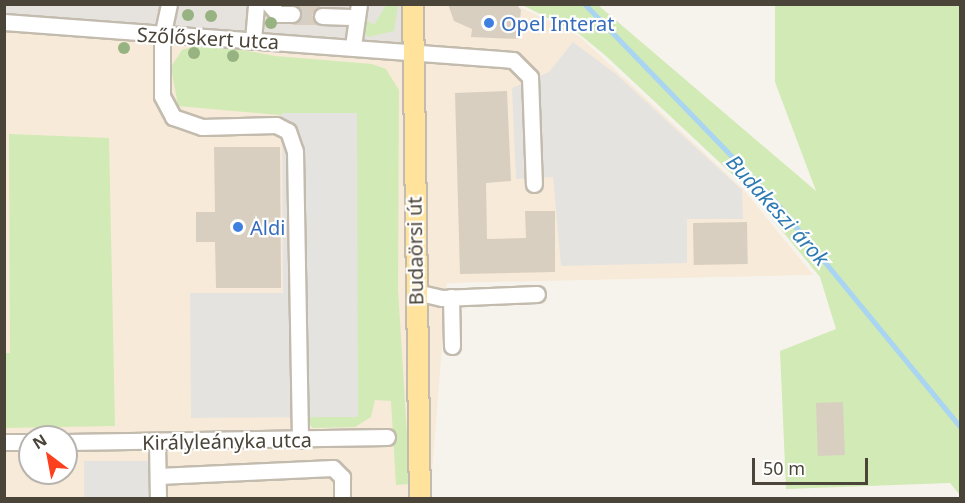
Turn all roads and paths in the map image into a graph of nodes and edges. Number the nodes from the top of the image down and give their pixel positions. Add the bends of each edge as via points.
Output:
1 (170, 4) edge
2 (256, 4) edge
3 (269, 4) edge
4 (412, 4) edge
5 (358, 11) edge
6 (292, 14) tunnel mouth
7 (322, 16) tunnel mouth
8 (4, 22) edge
9 (162, 37) junction
10 (253, 40) junction
11 (353, 46) junction
12 (412, 52) junction
13 (534, 184) dead end
14 (416, 292) junction
15 (537, 294) dead end
16 (451, 297) junction
17 (452, 346) dead end
18 (387, 437) dead end
19 (300, 440) junction
20 (78, 442) edge
21 (157, 442) junction
22 (158, 476) junction
23 (158, 498) edge
24 (342, 498) edge
25 (420, 498) edge

1 - 9 street
2 - 10 street
3 - 6 street via 278,14
4 - 12 main road, Budaörsi út
5 - 7 street
5 - 11 street
8 - 9 street, Szőlőskert utca
9 - 10 street, Szőlőskert utca
9 - 19 street via 162,96 173,117 202,127 276,125 288,131 295,151
10 - 11 street, Szőlőskert utca
11 - 12 street, Szőlőskert utca
12 - 13 street, Szőlőskert utca via 513,60 530,76
12 - 14 main road, Budaörsi út
14 - 16 street
14 - 25 main road, Budaörsi út
15 - 16 street
16 - 17 street
18 - 19 street, Királyleányka utca
19 - 21 street, Királyleányka utca
20 - 21 street, Királyleányka utca
21 - 22 street
22 - 23 street
22 - 24 street via 333,468 342,477

